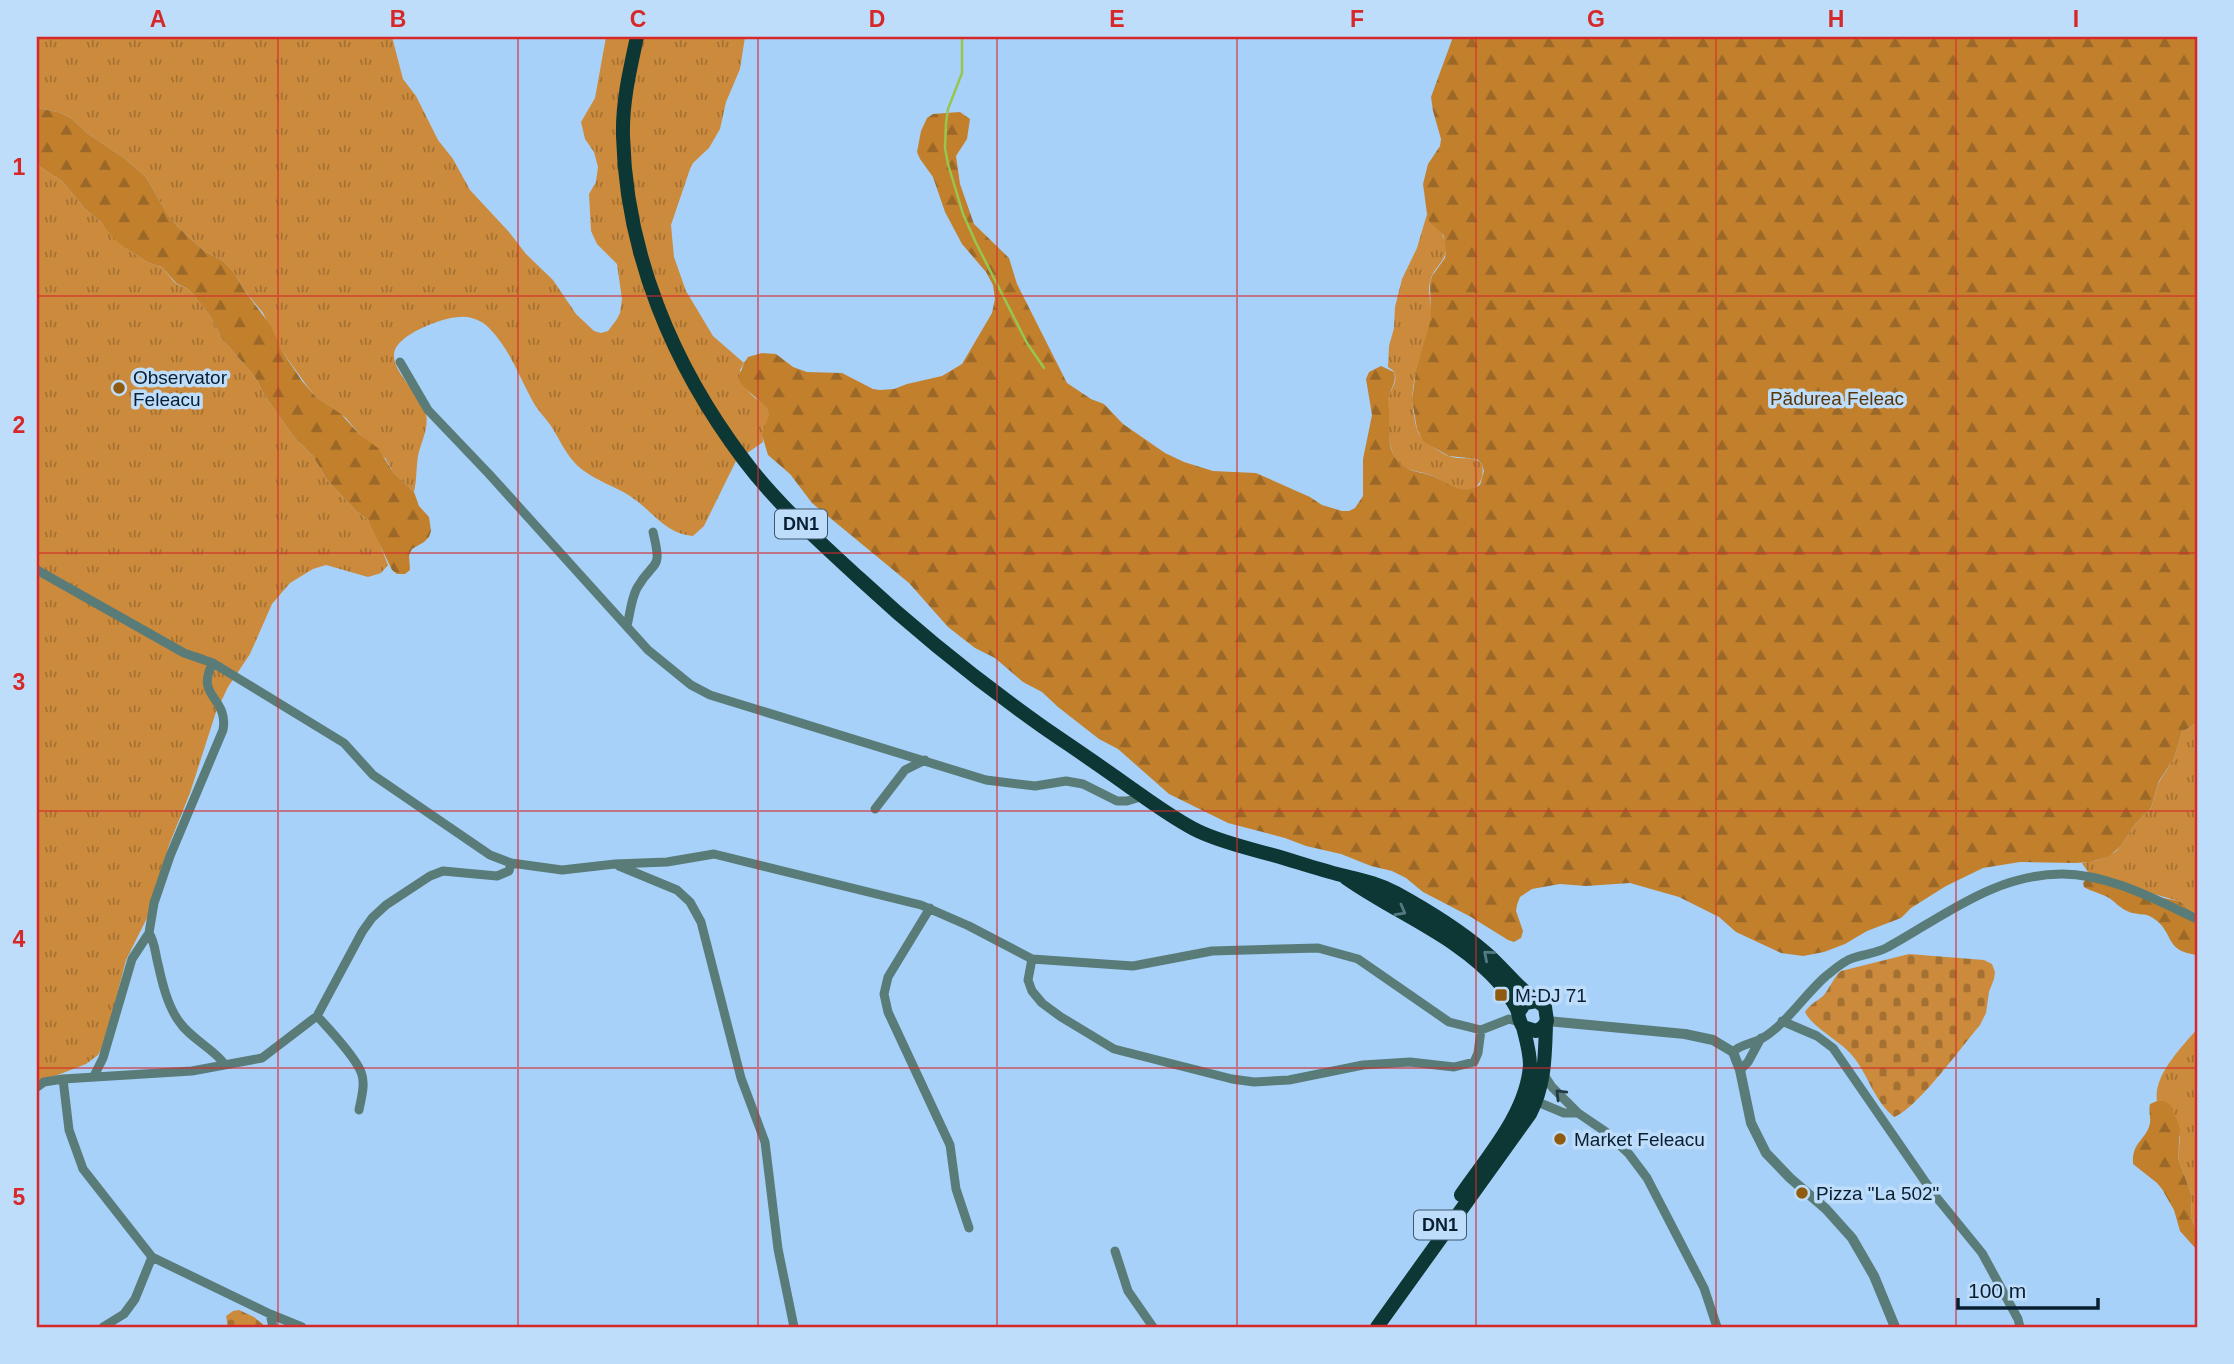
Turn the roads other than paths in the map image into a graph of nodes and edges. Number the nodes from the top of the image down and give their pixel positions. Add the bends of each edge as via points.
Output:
1 (637, 37) edge
2 (400, 362) dead end
3 (653, 532) dead end
4 (37, 570) edge
5 (627, 626) junction
6 (212, 663) junction
7 (925, 760) junction
8 (1144, 796) junction
9 (875, 809) dead end
10 (512, 863) junction
11 (615, 864) junction
12 (1342, 876) junction
13 (930, 908) junction
14 (2197, 919) edge
15 (149, 933) junction
16 (1032, 959) junction
17 (1537, 1002) junction
18 (317, 1016) junction
19 (1520, 1021) junction
20 (1782, 1021) junction
21 (1546, 1022) junction
22 (1481, 1030) junction
23 (1761, 1038) junction
24 (1733, 1052) junction
25 (225, 1065) junction
26 (1740, 1069) junction
27 (1544, 1075) junction
28 (94, 1076) junction
29 (63, 1079) junction
30 (37, 1087) edge
31 (1526, 1087) junction
32 (1536, 1103) junction
33 (359, 1110) dead end
34 (1578, 1113) junction
35 (969, 1228) dead end
36 (1115, 1251) dead end
37 (152, 1256) junction
38 (270, 1314) junction
39 (103, 1327) edge
40 (273, 1327) edge
41 (302, 1327) edge
42 (794, 1327) edge
43 (1153, 1327) edge
44 (1366, 1327) edge
45 (1377, 1327) edge
46 (1717, 1327) edge
47 (1895, 1327) edge
48 (2020, 1327) edge

1 - 8 main road, DN1 via 623,134 636,241 664,323 721,427 770,491 889,606 986,687
2 - 5 street via 428,410
3 - 5 street via 658,561 636,590
4 - 6 street via 184,653
5 - 7 street via 670,670 710,695
6 - 10 street via 344,743 373,775 490,855
6 - 15 street via 206,686 223,710 223,730 170,856
7 - 8 street via 986,780 1035,786 1066,781 1117,801
7 - 9 street via 905,770
8 - 12 main road, DN1 via 1220,840
10 - 11 street via 562,870
10 - 18 street via 509,872 497,876 443,871 386,905 362,932
11 - 13 street via 714,854
11 - 42 street via 677,890 701,922 741,1078 765,1142 778,1249
17 -> 12 main road, DN1 via 1454,928 1382,886
12 -> 19 main road, DN1 via 1465,953 1500,985
13 - 16 street
13 - 35 street via 888,977 884,995 950,1145 956,1189
14 - 20 street via 2098,878 2062,874 2018,879 1986,890 1885,949 1849,959
15 - 25 street via 178,1020
15 - 28 street via 132,959
16 - 22 street via 1133,966 1212,951 1318,948 1358,959 1449,1022
16 - 22 street via 1028,980 1042,1003 1114,1049 1233,1079 1289,1080 1387,1063 1466,1065 1474,1062 1478,1053
17 - 19 main road via 1525,1003
17 - 21 main road, DN1 via 1545,1007
18 - 25 street via 262,1058
18 - 33 street via 361,1072
19 - 21 main road via 1536,1031
19 - 22 street via 1510,1019
19 - 31 main road, DN1 via 1530,1062
20 - 23 street
20 - 48 street via 1833,1048 1933,1193 1982,1253
21 - 24 street via 1685,1034 1713,1040
21 - 27 main road, DN1
23 - 24 street
23 - 26 street
24 - 26 street
25 - 28 street
26 - 47 street via 1751,1123 1766,1153 1852,1238
27 - 32 main road, DN1
34 -> 27 street
28 - 29 street
29 - 30 street
29 - 37 street via 69,1130 83,1169
31 - 32 street
31 - 44 main road, DN1 via 1502,1135
32 - 34 street
32 - 45 main road, DN1
34 - 46 street via 1606,1132 1647,1178 1704,1287
36 - 43 street via 1128,1291
37 - 38 street
37 - 39 street via 130,1307
38 - 40 street
38 - 41 street

